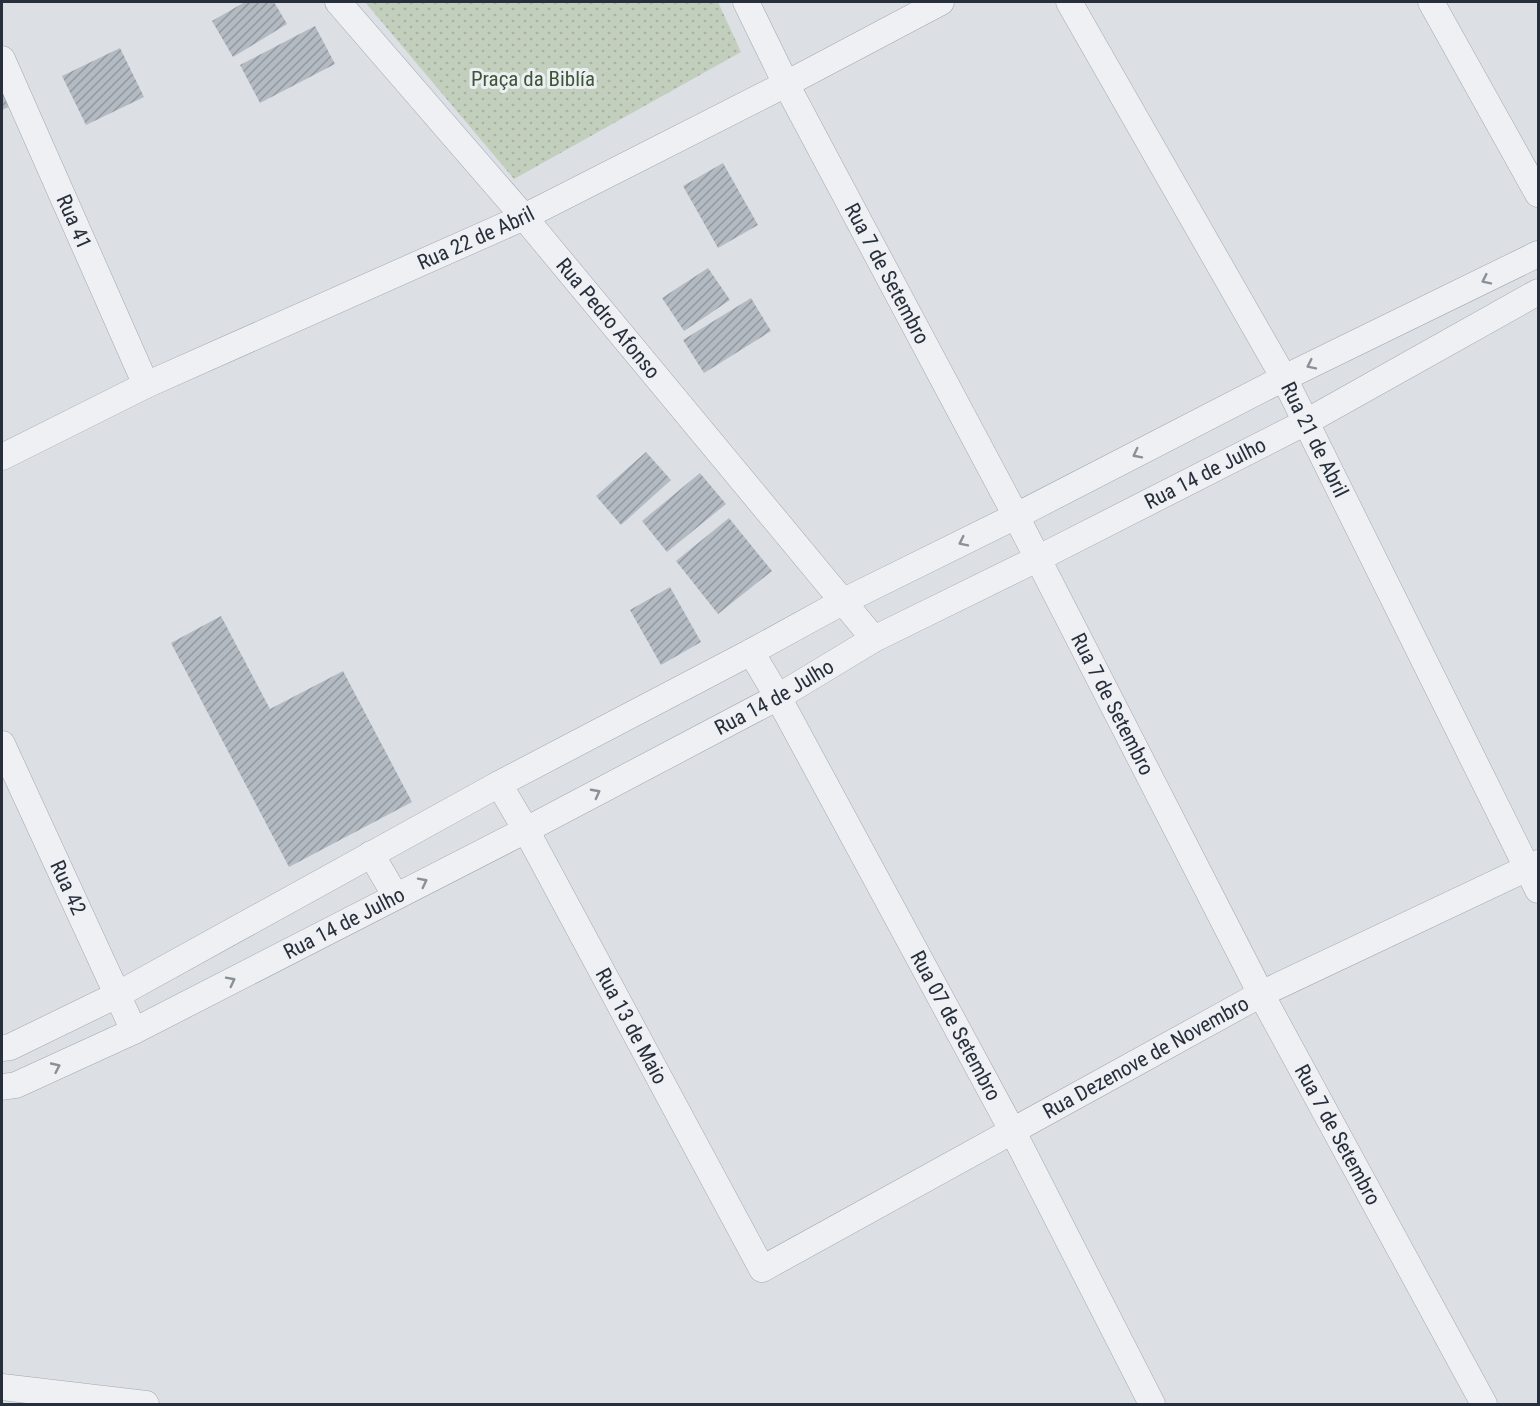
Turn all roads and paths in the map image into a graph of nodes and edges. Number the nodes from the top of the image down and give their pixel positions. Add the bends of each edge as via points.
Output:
1 (338, 2) edge
2 (746, 2) edge
3 (941, 2) edge
4 (1069, 2) edge
5 (1431, 2) edge
6 (2, 59) edge
7 (786, 84) junction
8 (1539, 194) edge
9 (524, 217) junction
10 (1539, 254) edge
11 (1539, 292) edge
12 (1284, 378) junction
13 (146, 385) junction
14 (1306, 422) junction
15 (2, 457) edge
16 (1016, 516) junction
17 (1037, 559) junction
18 (842, 602) junction
19 (874, 639) junction
20 (751, 652) junction
21 (778, 697) junction
22 (2, 744) edge
23 (499, 784) junction
24 (526, 830) junction
25 (371, 854) junction
26 (1535, 874) edge
27 (395, 896) junction
28 (1261, 994) junction
29 (117, 995) junction
30 (134, 1031) junction
31 (2, 1048) edge
32 (2, 1087) edge
33 (1013, 1132) junction
34 (762, 1269) joint
35 (2, 1387) edge
36 (146, 1404) edge
37 (1152, 1404) edge
38 (1484, 1404) edge

1 - 9 street, Rua Pedro Afonso
2 - 7 street, Rua 7 de Setembro
3 - 7 street, Rua 22 de Abril
4 - 12 street, Rua 21 de Abril
5 - 8 street
6 - 13 street, Rua 41
7 - 9 street, Rua 22 de Abril
7 - 16 street, Rua 7 de Setembro
9 - 13 street, Rua 22 de Abril
9 - 18 street, Rua Pedro Afonso
10 -> 12 street, Rua 14 de Julho
11 - 14 street, Rua 14 de Julho
12 - 14 street, Rua 21 de Abril
12 -> 16 street, Rua 14 de Julho
13 - 15 street, Rua 22 de Abril
14 - 17 street, Rua 14 de Julho
14 - 26 street, Rua 21 de Abril
16 - 17 street, Rua 7 de Setembro
16 -> 18 street, Rua 14 de Julho
17 - 19 street, Rua 14 de Julho
17 - 28 street, Rua 7 de Setembro
18 - 19 street, Rua Pedro Afonso
18 - 20 street, Rua 14 de Julho
19 - 21 street, Rua 14 de Julho
20 - 21 street, Rua 07 de Setembro
20 - 23 street, Rua 14 de Julho
24 -> 21 street, Rua 14 de Julho
21 - 33 street, Rua 07 de Setembro
22 - 29 street, Rua 42
23 - 24 street, Rua 13 de Maio
23 - 25 street, Rua 14 de Julho
27 -> 24 street, Rua 14 de Julho
24 - 34 street, Rua 13 de Maio
25 - 27 street
25 - 29 street, Rua 14 de Julho
26 - 28 street, Rua Dezenove de Novembro
30 -> 27 street, Rua 14 de Julho
28 - 33 street, Rua Dezenove de Novembro
28 - 38 street, Rua 7 de Setembro
29 - 30 street, Rua 42
29 - 31 street, Rua 14 de Julho
32 -> 30 street, Rua 14 de Julho via 16,1085
33 - 34 street, Rua Dezenove de Novembro
33 - 37 street, Rua 07 de Setembro
35 - 36 street

